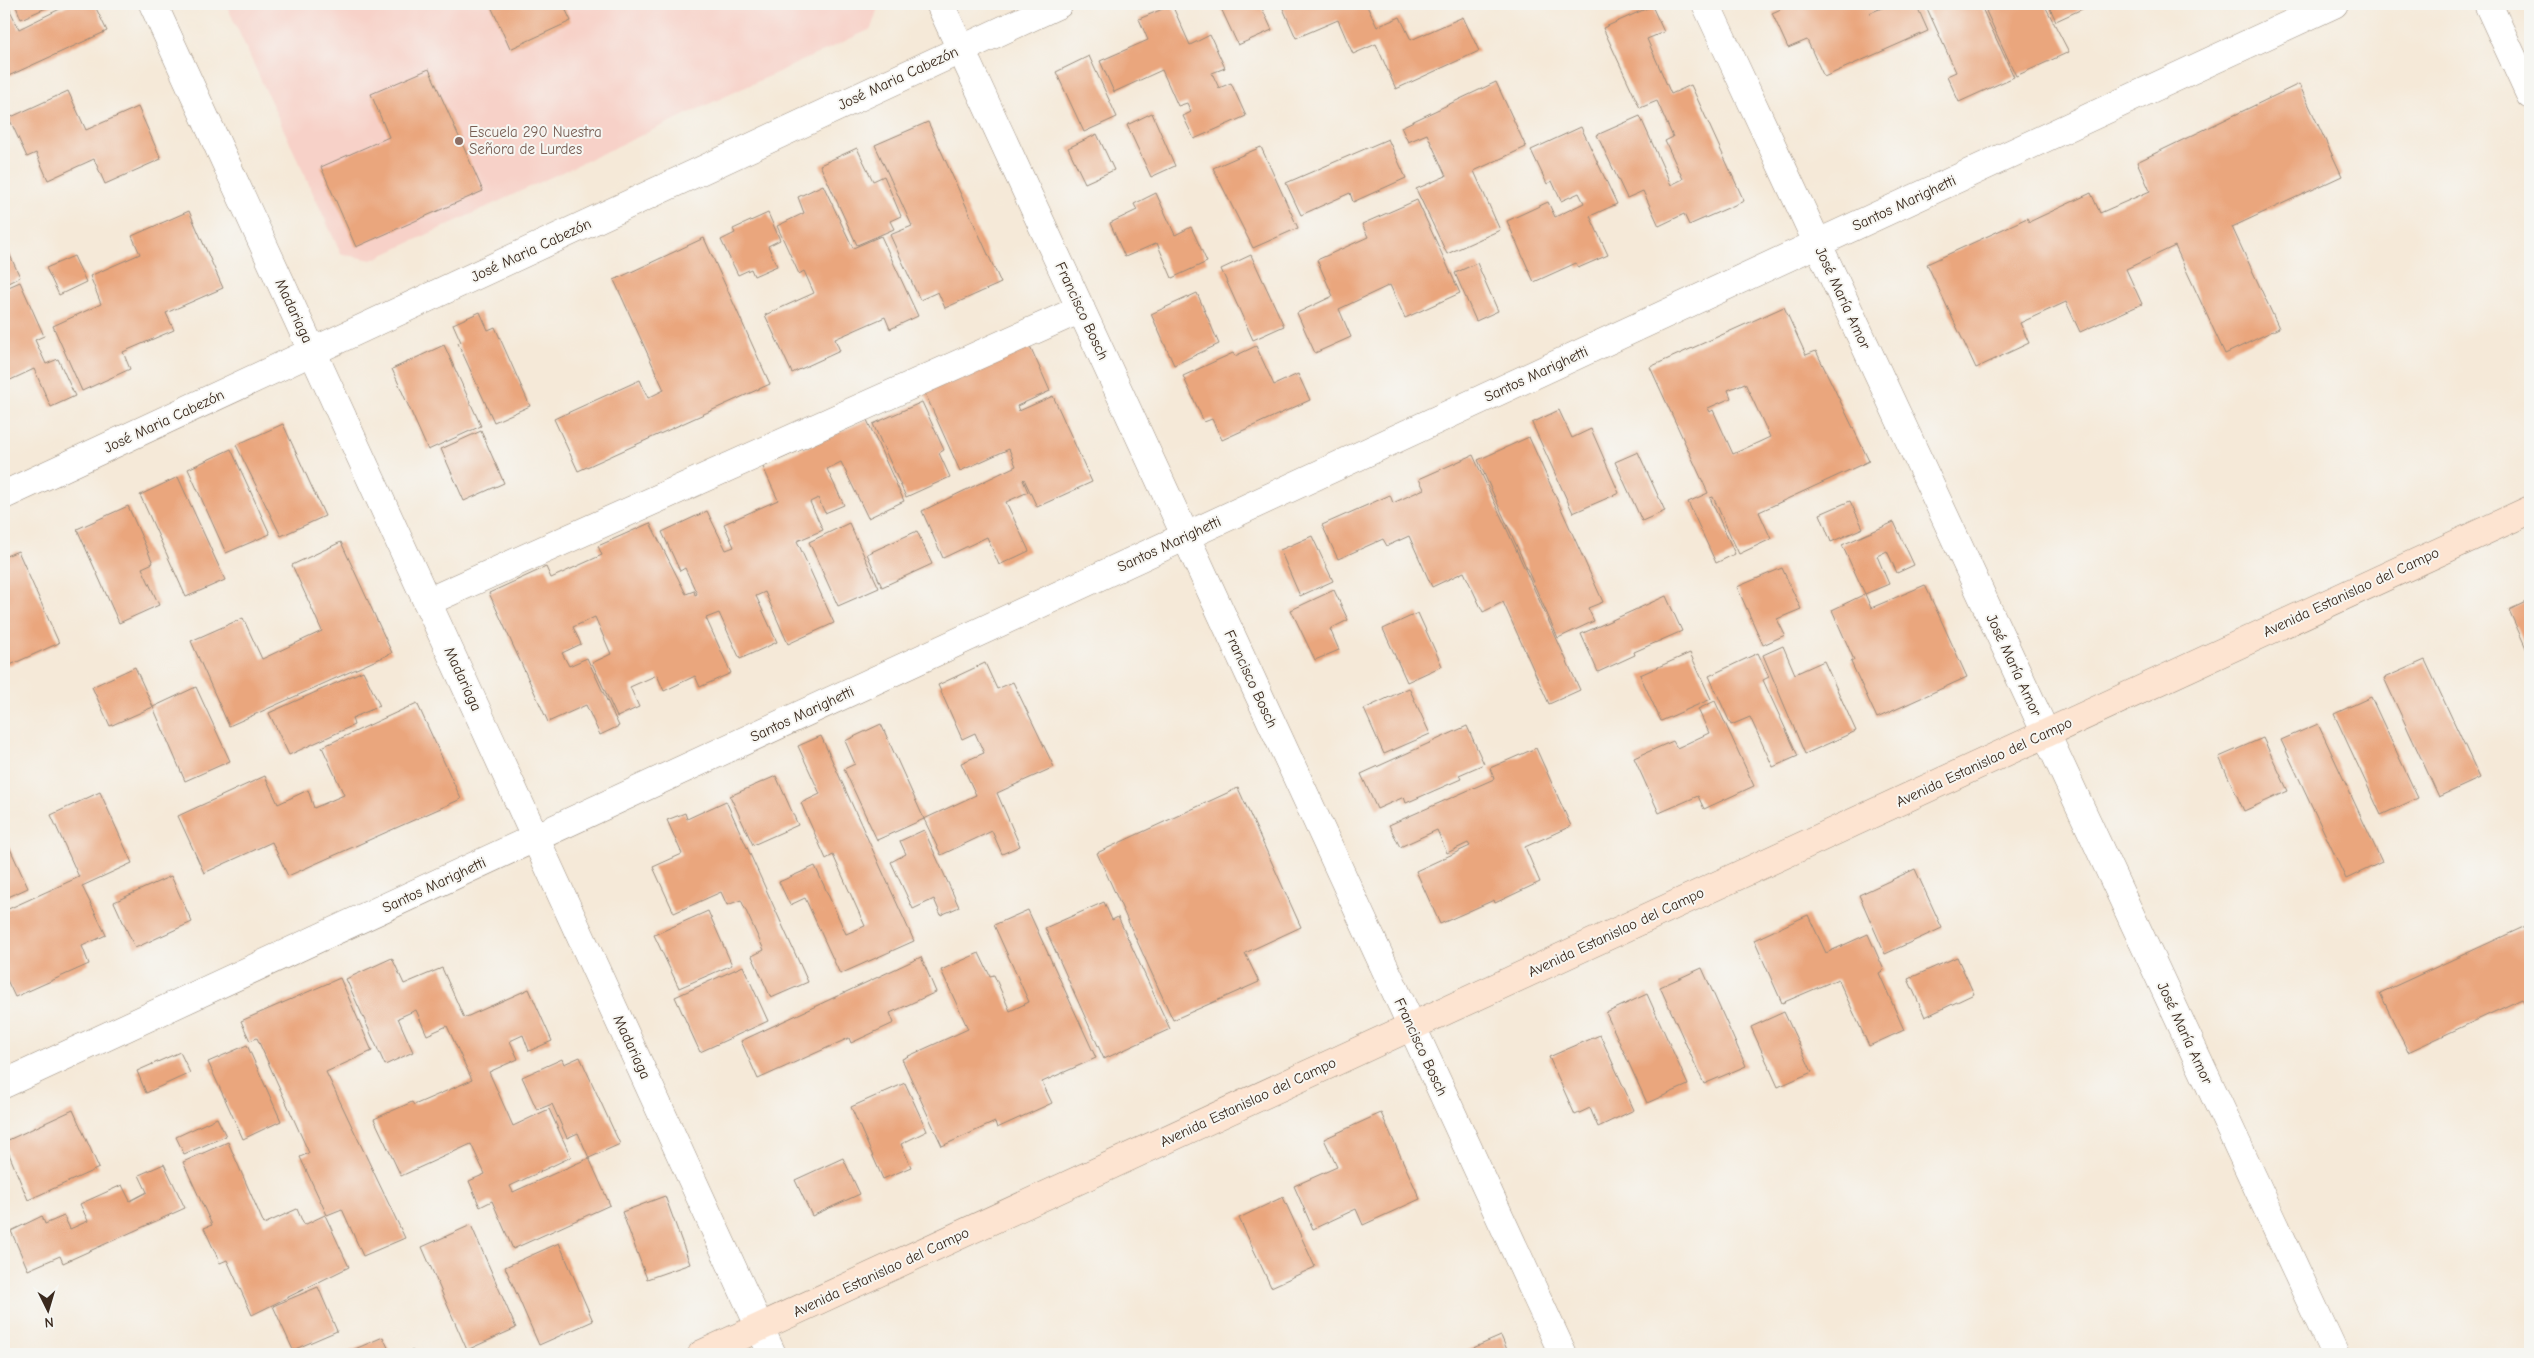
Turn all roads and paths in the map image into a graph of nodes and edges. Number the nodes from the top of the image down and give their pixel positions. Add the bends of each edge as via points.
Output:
1 (153, 4) edge
2 (940, 4) edge
3 (1059, 4) edge
4 (1706, 4) edge
5 (2334, 4) edge
6 (2488, 4) edge
7 (961, 49) junction
8 (2530, 95) edge
9 (1817, 244) junction
10 (1081, 309) junction
11 (312, 352) junction
12 (4, 495) edge
13 (2530, 510) edge
14 (1185, 536) junction
15 (427, 602) junction
16 (2046, 734) junction
17 (536, 838) junction
18 (1412, 1026) junction
19 (4, 1084) edge
20 (760, 1327) junction
21 (702, 1354) edge
22 (772, 1354) edge
23 (1563, 1354) edge
24 (2335, 1354) edge

1 - 11 street, Madariaga
2 - 7 street, Francisco Bosch
3 - 7 street, José Maria Cabezón
4 - 9 street, José María Amor
5 - 9 street, Santos Marighetti
6 - 8 street
7 - 10 street, Francisco Bosch
7 - 11 street, José Maria Cabezón
9 - 14 street, Santos Marighetti
9 - 16 street, José María Amor
10 - 14 street, Francisco Bosch
10 - 15 street
11 - 12 street, José Maria Cabezón
11 - 15 street, Madariaga
13 - 16 main road, Avenida Estanislao del Campo
14 - 17 street, Santos Marighetti
14 - 18 street, Francisco Bosch
15 - 17 street, Madariaga
16 - 18 main road, Avenida Estanislao del Campo
16 - 24 street, José María Amor
17 - 19 street, Santos Marighetti
17 - 20 street, Madariaga
18 - 20 main road, Avenida Estanislao del Campo
18 - 23 street, Francisco Bosch
20 - 21 main road, Avenida Estanislao del Campo
20 - 22 street, Madariaga

